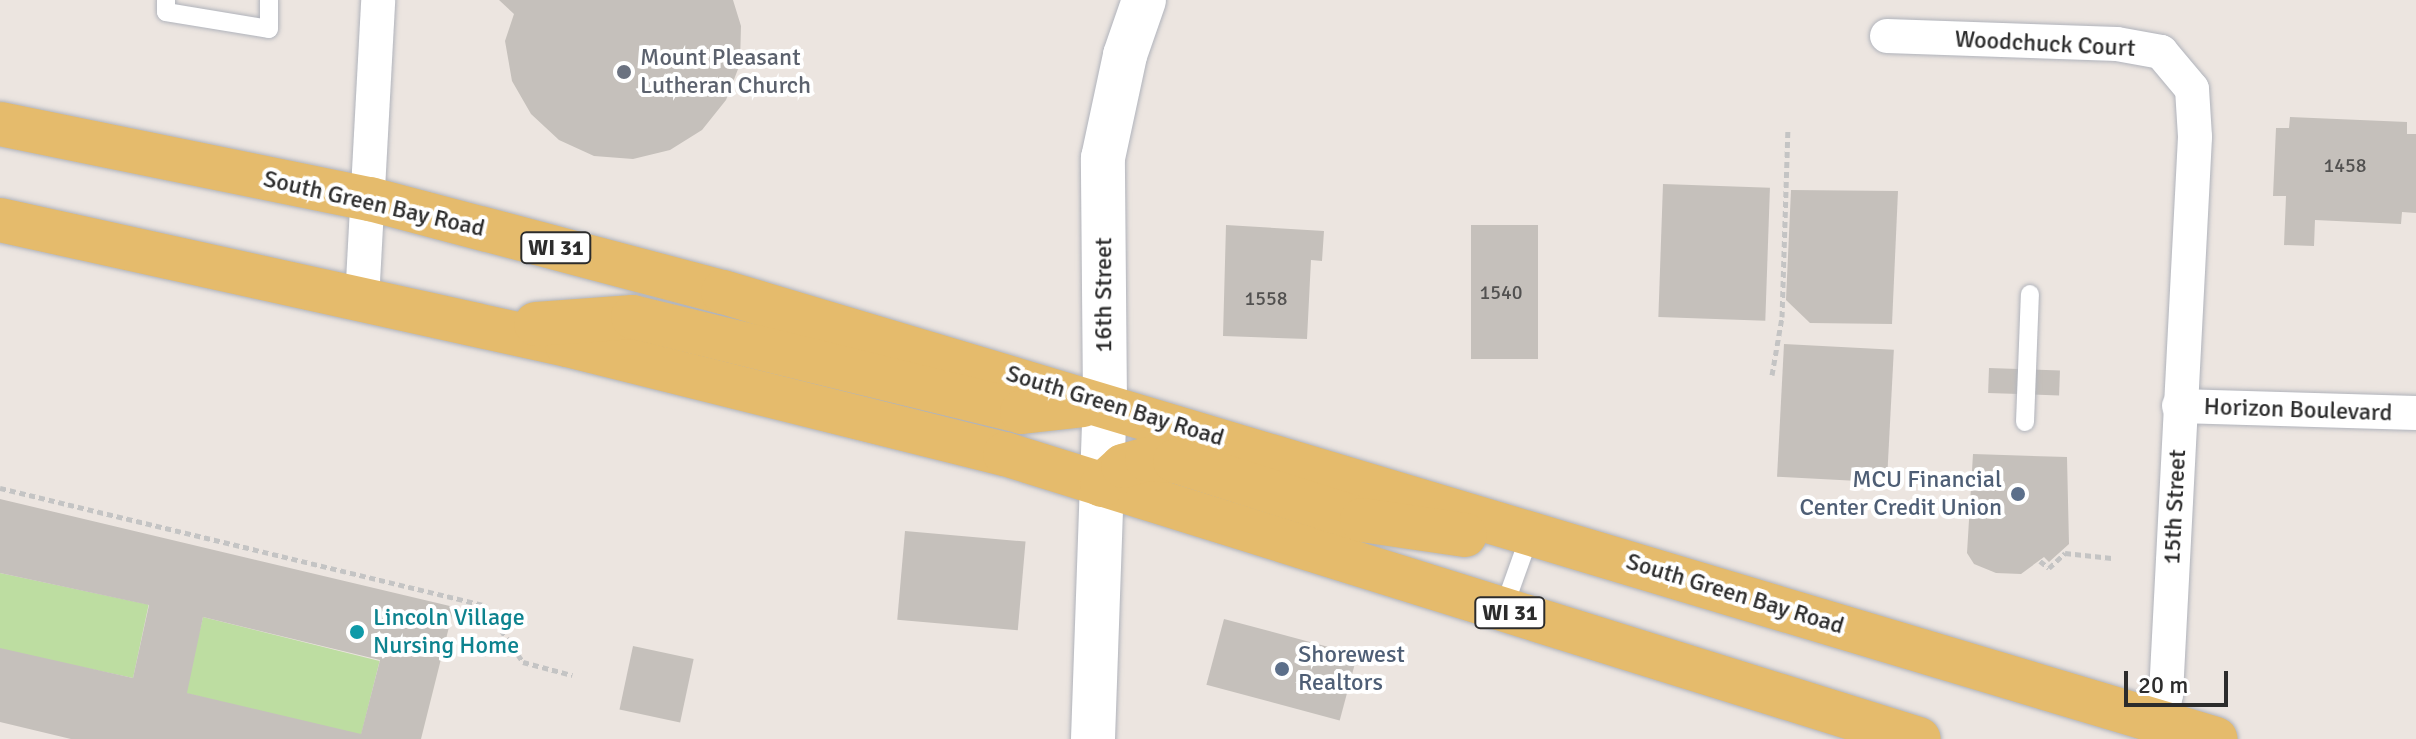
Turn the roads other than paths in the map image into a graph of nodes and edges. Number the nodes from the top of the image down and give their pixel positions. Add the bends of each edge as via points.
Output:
1 (166, 0) edge
2 (269, 0) edge
3 (378, 0) edge
4 (1144, 0) edge
5 (1887, 36) dead end
6 (0, 124) edge
7 (370, 199) junction
8 (0, 220) edge
9 (2186, 274) joint
10 (2030, 294) dead end
11 (362, 300) junction
12 (489, 328) junction
13 (1105, 403) junction
14 (2179, 406) junction
15 (2416, 413) edge
16 (2025, 422) dead end
17 (1102, 485) junction
18 (1531, 532) junction
19 (1503, 610) junction
20 (2160, 732) edge
21 (1093, 739) edge
22 (1919, 739) edge
23 (2216, 739) edge

1 - 2 lane via 166,12 269,29
3 - 7 street
4 - 13 street, 16th Street via 1125,55 1103,158
5 - 9 street, Woodchuck Court via 2117,44 2161,52 2192,89 2195,137
6 - 7 main road, South Green Bay Road / WI 31
7 - 11 street
7 - 13 main road, South Green Bay Road / WI 31 via 723,292
8 - 11 main road, WI 31
9 - 14 street, 15th Street
10 - 16 lane
11 - 12 main road, WI 31
12 - 13 main road via 633,317 1022,412
12 - 17 main road, WI 31 via 1005,454
13 - 17 street, 16th Street
13 - 18 main road, South Green Bay Road / WI 31
14 - 15 street, Horizon Boulevard
14 - 20 street, 15th Street
17 - 18 main road via 1123,466 1147,459 1175,461 1362,520 1476,537
17 - 19 main road, WI 31
17 - 21 street, 16th Street
18 - 19 lane
18 - 20 main road, South Green Bay Road / WI 31
19 - 22 main road, WI 31
20 - 23 main road, South Green Bay Road / WI 31

